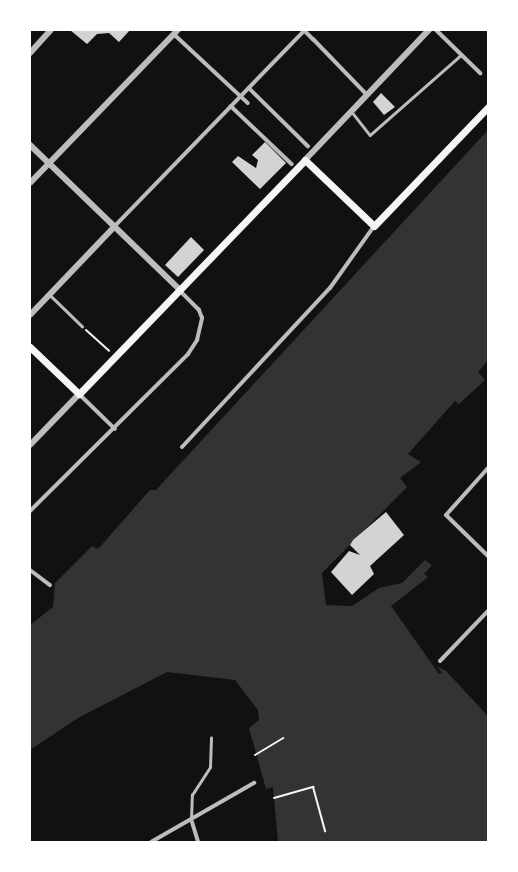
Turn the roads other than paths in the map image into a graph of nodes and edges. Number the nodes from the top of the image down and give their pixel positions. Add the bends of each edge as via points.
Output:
1 (51, 30) edge
2 (305, 30) edge
3 (429, 30) edge
4 (436, 30) edge
5 (174, 31) edge
6 (313, 38) joint
7 (30, 53) edge
8 (462, 55) junction
9 (480, 73) dead end
10 (249, 88) junction
11 (367, 95) junction
12 (240, 96) junction
13 (248, 103) dead end
14 (231, 106) junction
15 (488, 107) edge
16 (352, 112) junction
17 (30, 145) edge
18 (308, 146) dead end
19 (305, 160) junction
20 (49, 164) junction
21 (292, 164) dead end
22 (30, 183) edge
23 (374, 226) junction
24 (114, 227) junction
25 (179, 289) junction
26 (50, 295) junction
27 (30, 315) edge
28 (82, 326) road end
29 (30, 347) edge
30 (79, 394) junction
31 (115, 429) junction
32 (30, 445) edge
33 (182, 447) dead end
34 (488, 468) edge
35 (30, 511) edge
36 (488, 556) edge
37 (30, 570) edge
38 (50, 585) dead end
39 (488, 611) edge
40 (440, 661) dead end
41 (211, 738) dead end
42 (254, 783) dead end
43 (192, 822) junction
44 (151, 842) edge
45 (198, 842) edge

1 - 7 street
2 - 6 street
2 - 10 street
3 - 11 street
4 - 8 street
5 - 12 street
5 - 20 street
6 - 11 street
8 - 9 street
8 - 16 lane via 370,135
10 - 12 street
10 - 18 street
11 - 16 street
12 - 13 street
12 - 14 street
14 - 21 street
14 - 24 street
15 - 23 main road
16 - 19 street
17 - 20 street
19 - 23 main road
19 - 25 main road
20 - 22 street
20 - 24 street
23 - 33 street via 330,288
24 - 25 street
24 - 26 street
25 - 30 main road
25 - 31 street via 199,310 201,328 197,340 179,365
26 - 27 street
26 - 28 lane
29 - 30 main road
30 - 31 street
30 - 32 street
31 - 35 street via 69,469
34 - 36 street via 446,515
37 - 38 street
39 - 40 street
41 - 43 lane via 210,767 191,798
42 - 43 street
43 - 44 street
43 - 45 street

